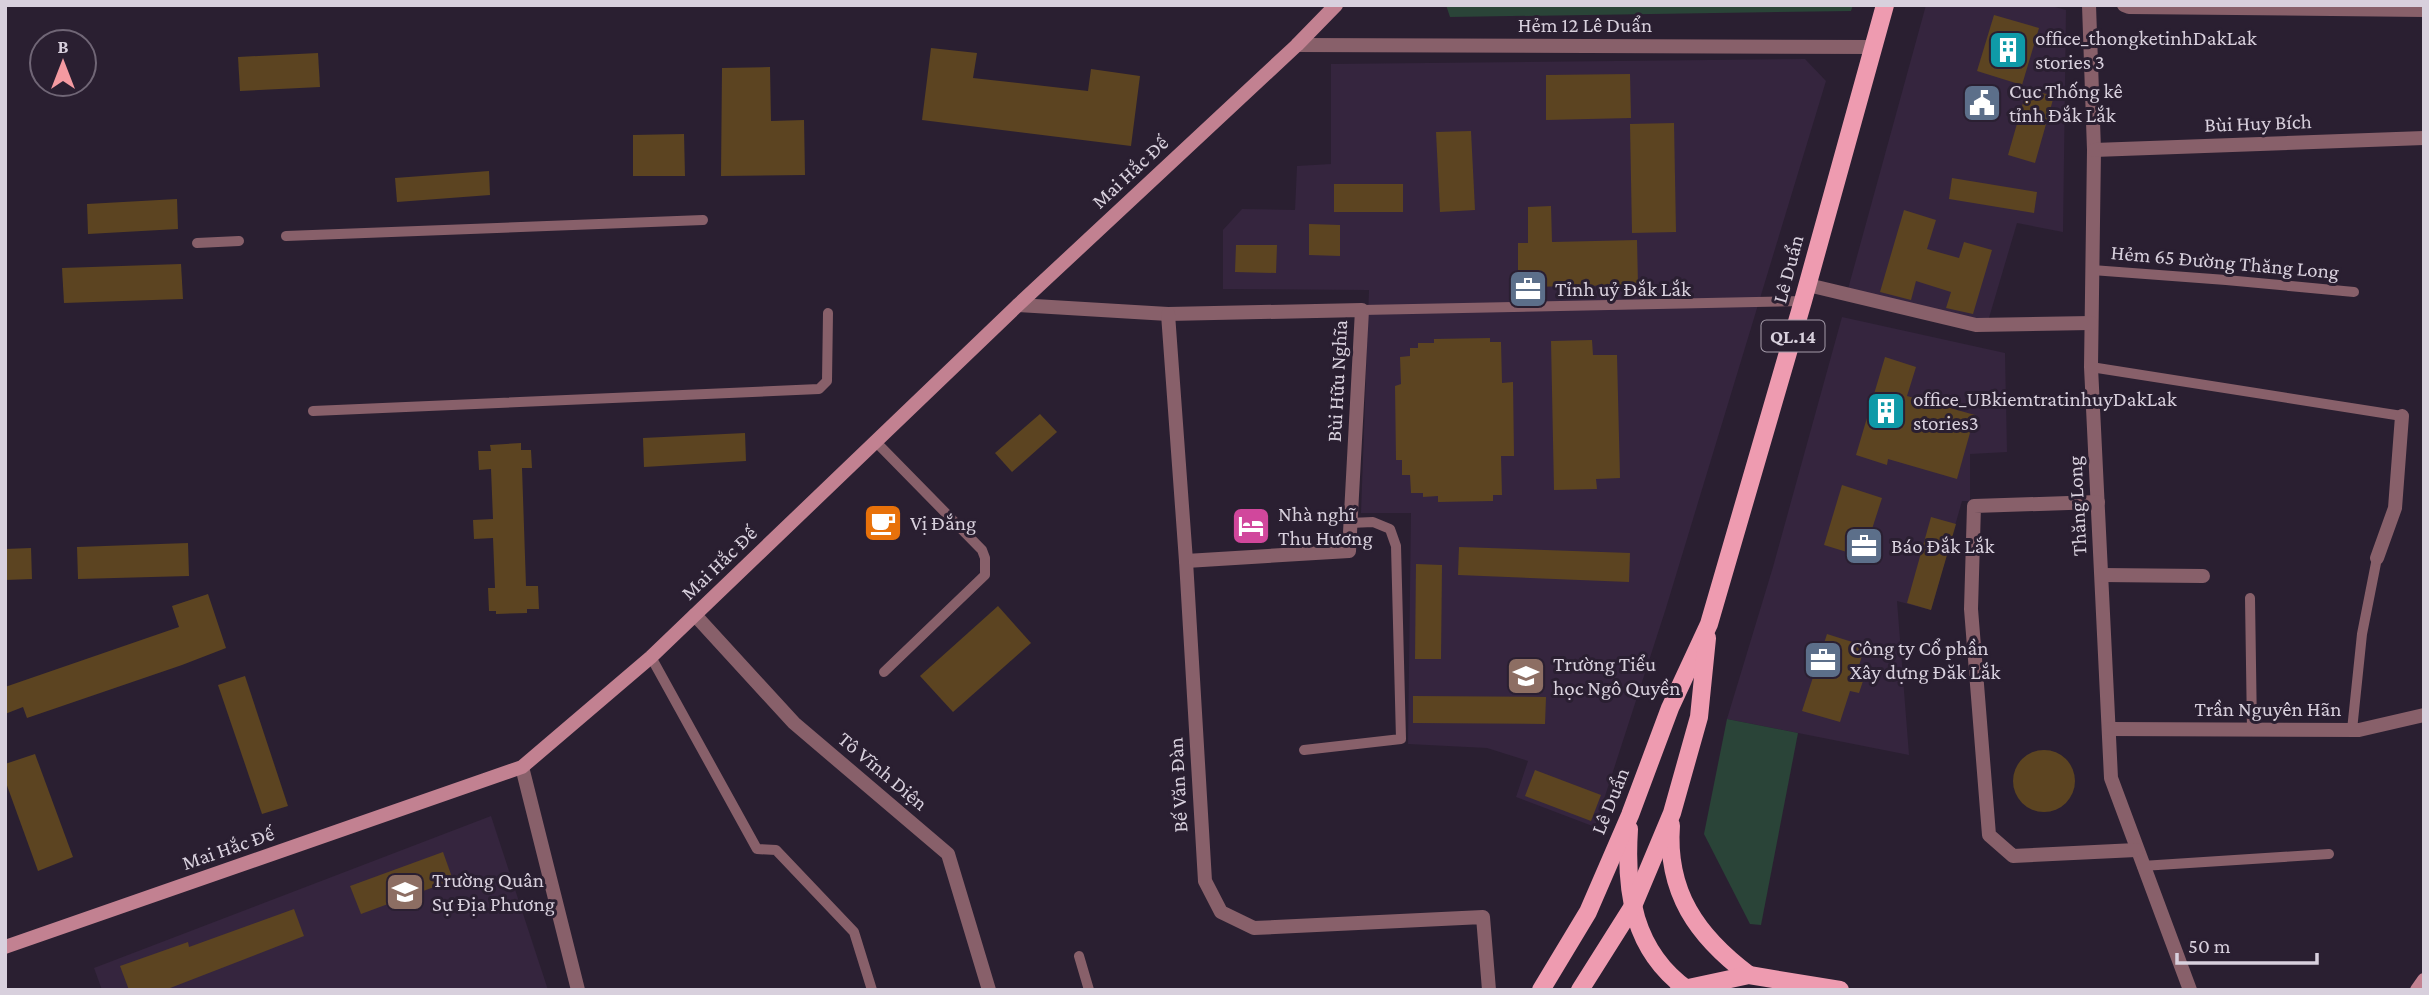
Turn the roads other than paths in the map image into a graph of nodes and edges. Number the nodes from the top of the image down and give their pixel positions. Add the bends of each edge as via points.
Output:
1 (1336, 5) edge
2 (1885, 5) edge
3 (2088, 5) edge
4 (2124, 5) edge
5 (2424, 10) edge
6 (1297, 45) junction
7 (1873, 47) junction
8 (2424, 138) edge
9 (2094, 150) junction
10 (703, 220) dead end
11 (286, 236) dead end
12 (239, 241) dead end
13 (197, 243) dead end
14 (2092, 270) junction
15 (2354, 292) dead end
16 (1805, 293) junction
17 (1018, 306) junction
18 (1362, 310) junction
19 (828, 313) dead end
20 (1168, 314) junction
21 (2091, 323) junction
22 (2091, 367) junction
23 (313, 411) dead end
24 (2402, 416) joint
25 (876, 442) junction
26 (2098, 502) junction
27 (1350, 523) junction
28 (2377, 558) joint
29 (1186, 561) junction
30 (2102, 575) junction
31 (2203, 576) dead end
32 (2250, 597) dead end
33 (695, 615) junction
34 (1709, 624) junction
35 (651, 657) junction
36 (884, 672) dead end
37 (2424, 715) edge
38 (2109, 729) junction
39 (2252, 730) junction
40 (2352, 730) junction
41 (1304, 750) dead end
42 (522, 767) junction
43 (1672, 813) junction
44 (1630, 815) junction
45 (2136, 850) junction
46 (2329, 853) dead end
47 (2142, 866) junction
48 (1633, 906) junction
49 (5, 947) edge
50 (1079, 956) dead end
51 (2424, 980) edge
52 (1748, 982) edge
53 (1684, 989) edge
54 (578, 990) edge
55 (872, 990) edge
56 (989, 990) edge
57 (1089, 990) edge
58 (1489, 990) edge
59 (1541, 990) edge
60 (1580, 990) edge
61 (1840, 990) edge
62 (2190, 990) edge
63 (2417, 990) edge

1 - 6 street, Mai Hắc Đế
2 - 7 main road, Lê Duẩn / QL.14
3 - 9 street, Thăng Long
4 - 5 street
6 - 7 street, Hẻm 12 Lê Duẩn
6 - 17 street, Mai Hắc Đế
7 - 16 main road, Lê Duẩn / QL.14
8 - 9 street, Bùi Huy Bích
9 - 14 street, Thăng Long
10 - 11 lane
12 - 13 lane
14 - 15 lane, Hẻm 65 Đường Thăng Long
14 - 21 street, Thăng Long
16 - 18 lane
16 - 21 street via 1976,325
16 - 34 main road, Lê Duẩn / QL.14
17 - 20 street, Bùi Hữu Nghĩa
17 - 25 street, Mai Hắc Đế
18 - 20 street, Bùi Hữu Nghĩa
18 - 27 street, Bùi Hữu Nghĩa
19 - 23 lane via 827,381 819,389
20 - 29 street, Bế Văn Đàn
21 - 22 street, Thăng Long
22 - 24 lane
22 - 26 street, Thăng Long
24 - 28 street via 2395,508
25 - 33 street, Mai Hắc Đế
25 - 36 lane via 982,550 986,565 985,575
26 - 30 street, Thăng Long
26 - 45 street via 1973,506 1970,609 1989,835 2013,856
27 - 29 street, Bùi Hữu Nghĩa via 1349,551
27 - 41 lane via 1373,522 1390,528 1396,546 1401,738
28 - 40 lane via 2362,634
29 - 58 street, Bế Văn Đàn via 1205,881 1221,912 1254,928 1483,917
30 - 31 street
30 - 38 street, Thăng Long
32 - 39 lane
33 - 35 street, Mai Hắc Đế
33 - 56 street, Tô Vĩnh Diện via 794,723 948,854
34 - 43 main road, Lê Duẩn / QL.14 via 1699,718
34 - 44 main road, Lê Duẩn / QL.14 via 1670,708
35 - 42 street, Mai Hắc Đế
35 - 55 lane via 757,849 776,850 854,932
37 - 40 street, Trần Nguyên Hãn
38 - 39 street, Trần Nguyên Hãn
38 - 45 street, Thăng Long via 2111,778
39 - 40 street, Trần Nguyên Hãn
42 - 49 street, Mai Hắc Đế
42 - 54 street
43 - 48 main road, Lê Duẩn / QL.14
43 - 52 main road via 1671,858 1683,900 1701,932
44 - 48 main road via 1627,857
44 - 59 main road, Lê Duẩn / QL.14 via 1588,912
45 - 47 street, Thăng Long
46 - 47 lane
47 - 62 street, Thăng Long
48 - 53 main road via 1642,936 1660,965
48 - 60 main road, Lê Duẩn / QL.14
50 - 57 lane
51 - 63 street
52 - 53 main road
52 - 61 main road

